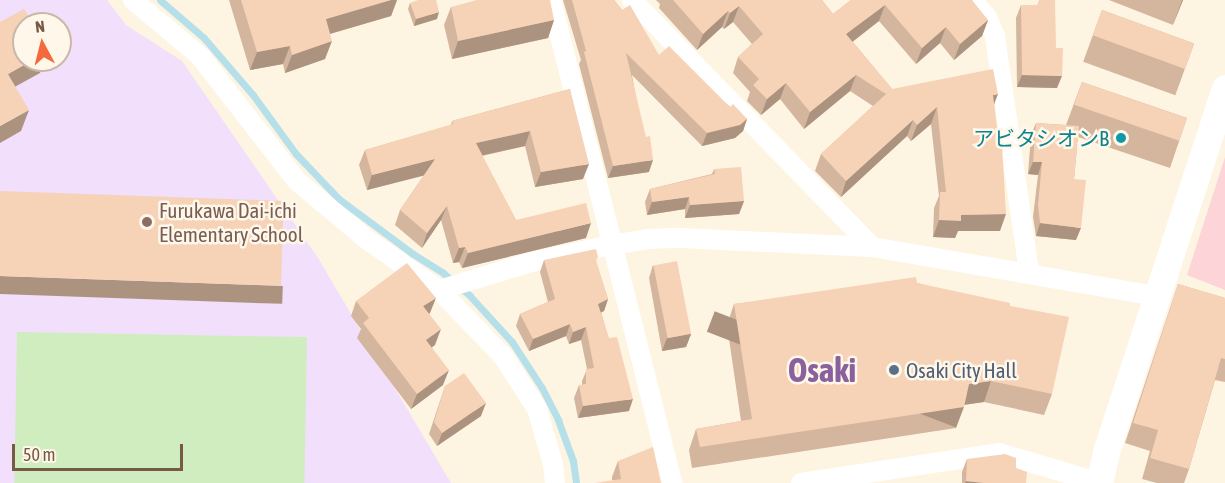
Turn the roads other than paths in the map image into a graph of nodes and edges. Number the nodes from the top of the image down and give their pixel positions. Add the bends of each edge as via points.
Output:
1 (133, 0) edge
2 (551, 0) edge
3 (632, 0) edge
4 (972, 0) edge
5 (1225, 88) edge
6 (611, 245) junction
7 (872, 248) junction
8 (1029, 273) junction
9 (1167, 287) junction
10 (443, 288) junction
11 (555, 483) edge
12 (672, 483) edge
13 (801, 483) edge
14 (1099, 483) edge

1 - 10 street via 200,56 297,181 365,238
2 - 6 street
3 - 7 street
4 - 8 street via 987,17 995,36
5 - 9 street
6 - 7 street via 681,238
6 - 10 street via 531,262
6 - 12 street
7 - 8 street
8 - 9 street
9 - 14 street via 1106,452
10 - 11 street via 503,357 537,409
13 - 14 street via 999,453

